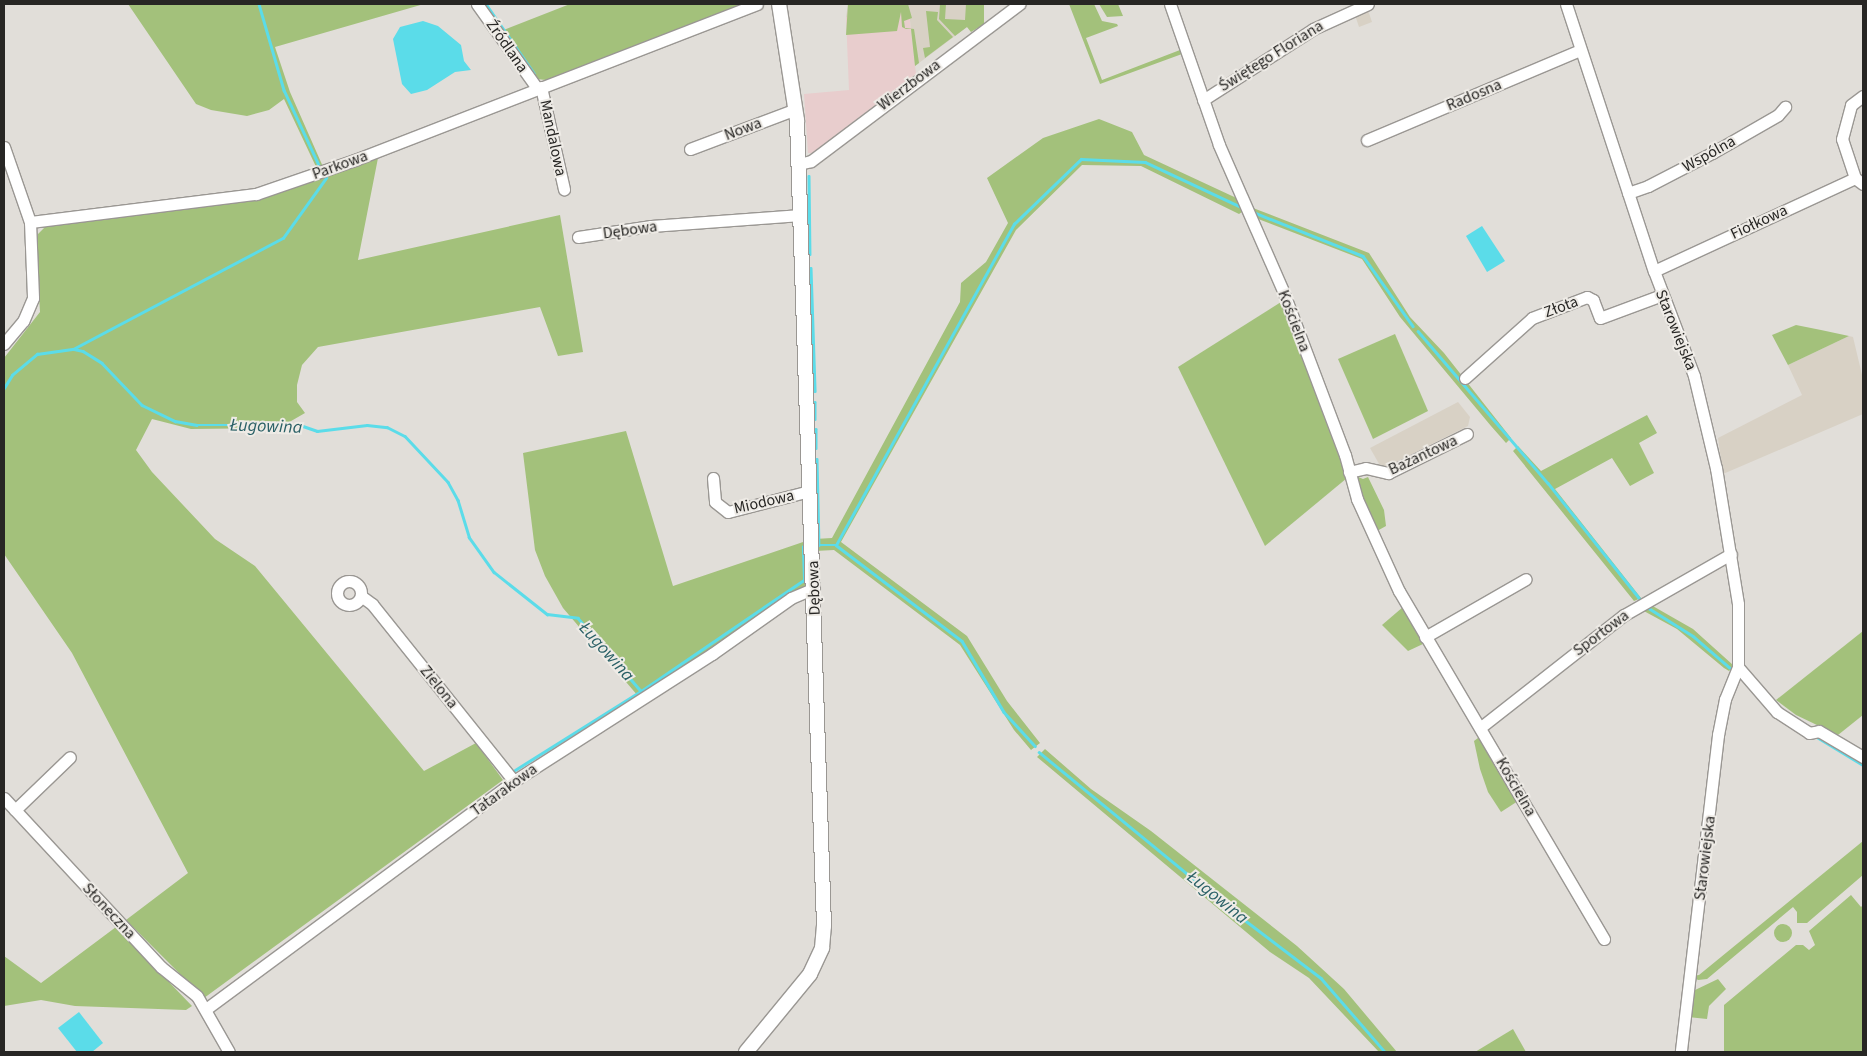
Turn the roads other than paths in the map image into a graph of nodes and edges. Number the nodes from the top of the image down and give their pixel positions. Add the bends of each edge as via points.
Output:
1 (477, 4) edge
2 (757, 4) edge
3 (779, 4) edge
4 (1019, 4) edge
5 (1170, 4) edge
6 (1368, 4) edge
7 (1566, 4) edge
8 (1580, 50) junction
9 (539, 88) junction
10 (1863, 96) edge
11 (1203, 100) junction
12 (1784, 107) dead end
13 (796, 109) junction
14 (1367, 140) dead end
15 (4, 147) edge
16 (690, 149) dead end
17 (799, 164) junction
18 (1859, 180) edge
19 (564, 189) dead end
20 (1628, 193) junction
21 (801, 215) junction
22 (30, 222) junction
23 (578, 237) dead end
24 (1654, 271) junction
25 (1662, 295) junction
26 (4, 344) edge
27 (1465, 378) dead end
28 (1467, 434) dead end
29 (1349, 472) junction
30 (713, 478) dead end
31 (809, 491) junction
32 (1731, 554) junction
33 (1526, 579) dead end
34 (814, 588) junction
35 (361, 596) dead end
36 (1425, 637) junction
37 (1738, 667) junction
38 (1481, 727) junction
39 (70, 757) dead end
40 (1863, 757) edge
41 (514, 781) junction
42 (4, 798) edge
43 (15, 810) junction
44 (1604, 939) dead end
45 (206, 1009) junction
46 (229, 1052) edge
47 (746, 1052) edge
48 (1681, 1052) edge

1 - 9 street, Źródlana
2 - 9 street, Parkowa
3 - 13 street, Dębowa
4 - 17 street, Wierzbowa via 811,161
5 - 11 street, Kościelna
6 - 11 street, Świętego Floriana via 1313,29
7 - 8 street, Starowiejska
8 - 14 street, Radosna
8 - 20 street, Starowiejska
9 - 19 street, Mandalowa
9 - 22 street, Parkowa via 355,160 256,194
10 - 18 street via 1851,105 1842,139
11 - 29 street, Kościelna via 1219,145 1283,291
12 - 20 street, Wspólna via 1778,115 1712,153
13 - 16 street, Nowa
13 - 17 street, Dębowa
15 - 22 street
17 - 21 street, Dębowa
18 - 24 street, Fiołkowa
20 - 24 street, Starowiejska
21 - 23 street, Dębowa via 651,226
21 - 31 street, Dębowa
22 - 26 street via 33,298 23,321
24 - 25 street, Starowiejska
25 - 27 street, Złota via 1600,318 1593,300 1587,297 1532,318
25 - 32 street, Starowiejska via 1694,376 1710,432
28 - 29 street, Bażantowa via 1388,473 1366,468
29 - 36 street, Kościelna via 1357,499 1399,591
30 - 31 street, Miodowa via 715,502 728,512
31 - 34 street, Dębowa
32 - 37 street, Starowiejska via 1738,604
32 - 38 street, Sportowa via 1624,615
33 - 36 street
34 - 41 street, Tatarakowa via 791,598 712,654
34 - 47 street, Dębowa via 824,912 818,960
35 - 41 street, Zielona via 372,604
36 - 38 street, Kościelna
37 - 40 street via 1777,712 1809,732 1819,731
37 - 48 street, Starowiejska via 1725,698 1718,735
38 - 44 street, Kościelna
39 - 43 street
41 - 45 street, Tatarakowa
42 - 43 street, Słoneczna
43 - 45 street, Słoneczna via 161,967 197,996
45 - 46 street, Słoneczna

